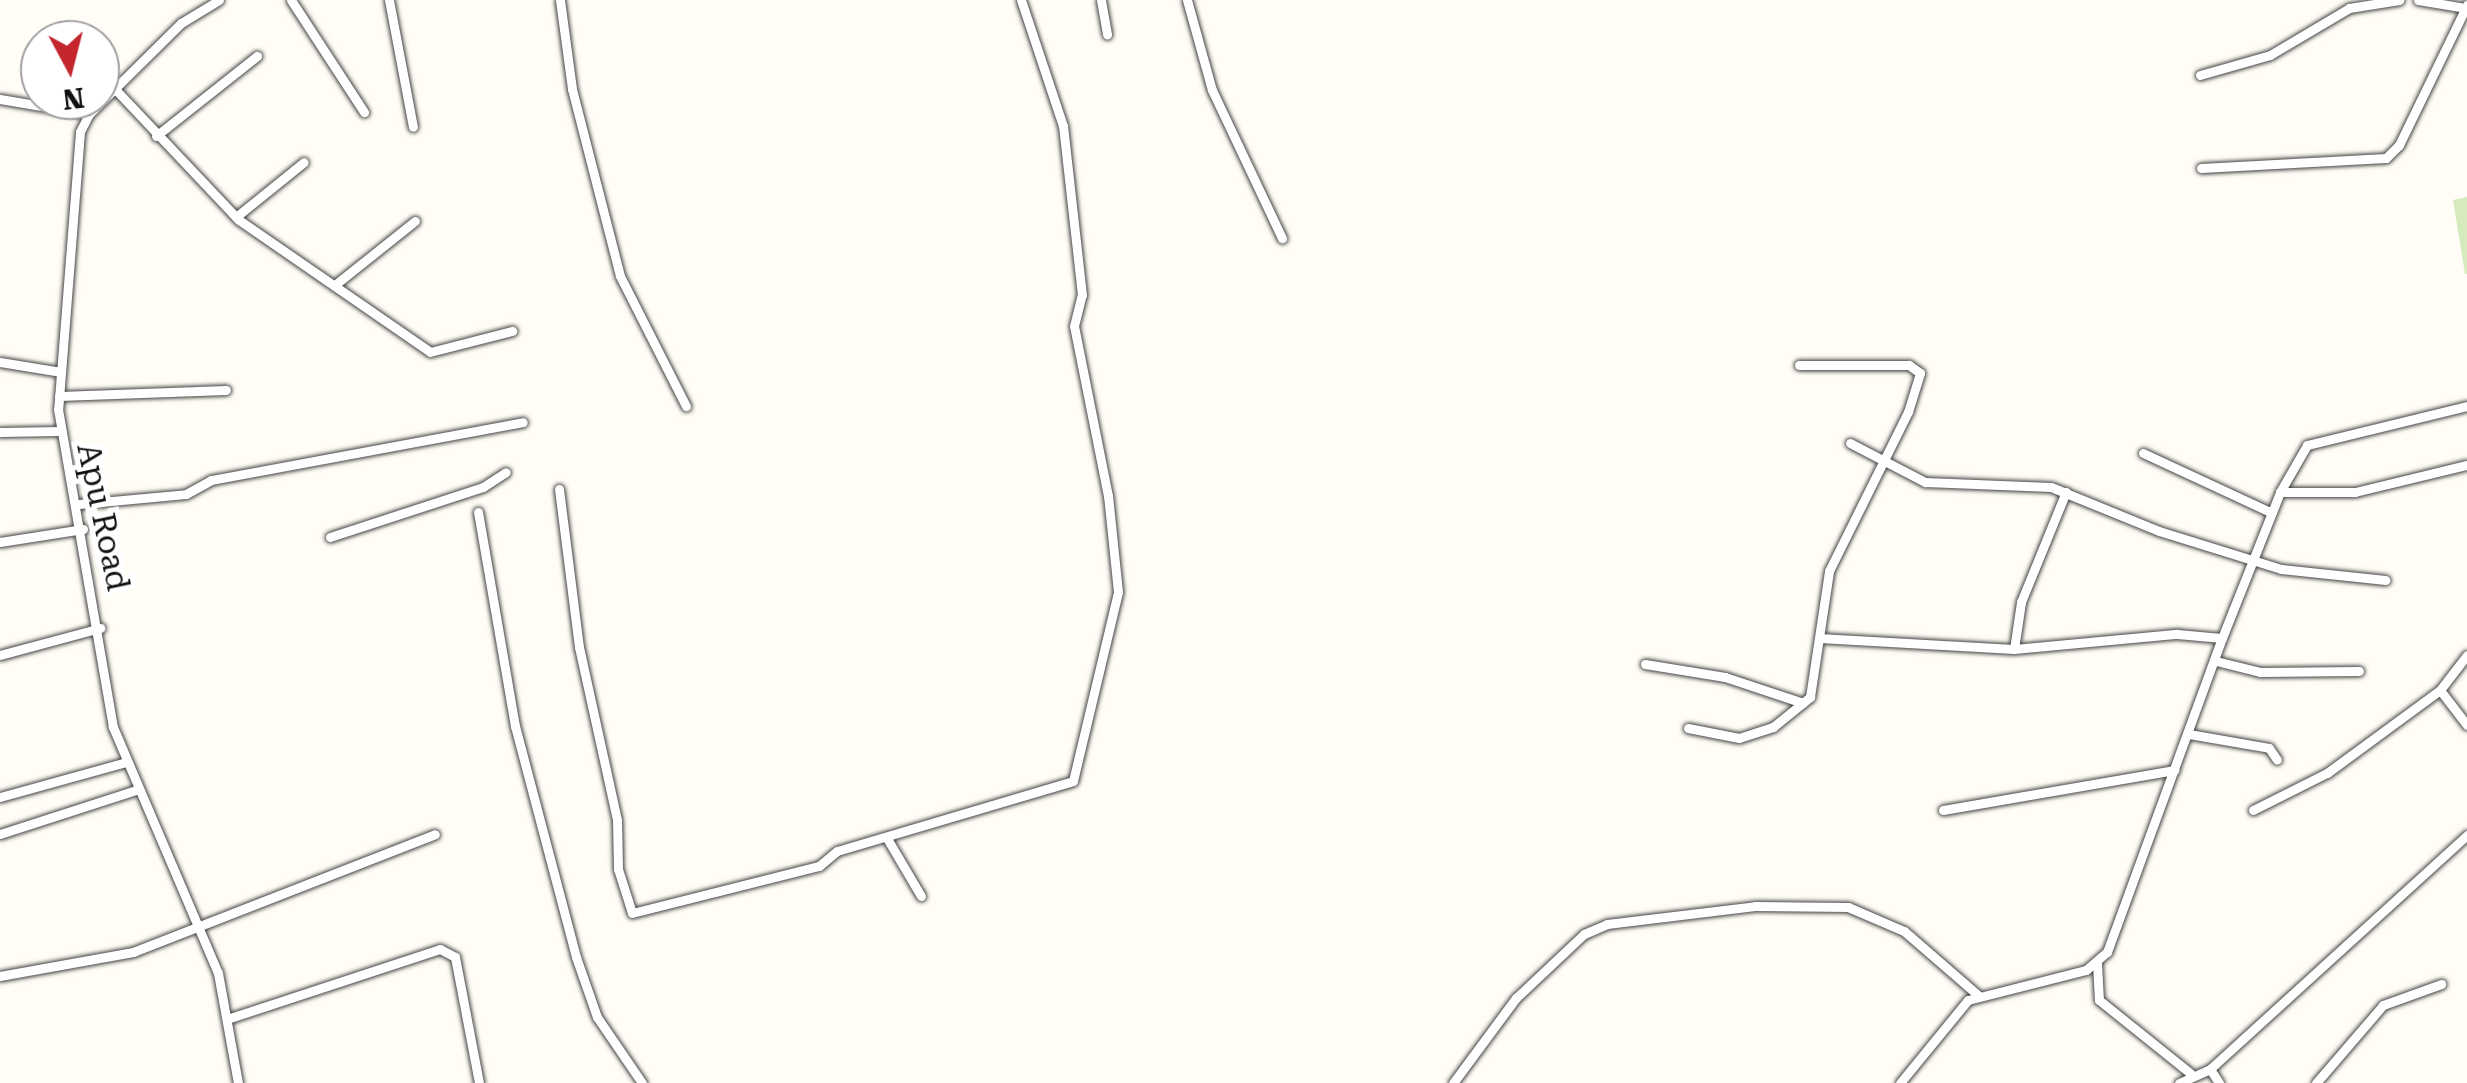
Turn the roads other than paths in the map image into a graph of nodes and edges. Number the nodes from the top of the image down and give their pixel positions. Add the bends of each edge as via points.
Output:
1 (219, 0) edge
2 (291, 0) edge
3 (389, 0) edge
4 (560, 0) edge
5 (1021, 0) edge
6 (1101, 0) edge
7 (1187, 0) edge
8 (2399, 0) edge
9 (2418, 0) edge
10 (2466, 7) edge
11 (1107, 34) dead end
12 (258, 56) dead end
13 (2200, 75) dead end
14 (120, 84) edge
15 (120, 95) edge
16 (364, 112) dead end
17 (87, 120) edge
18 (413, 127) dead end
19 (156, 136) junction
20 (304, 162) dead end
21 (2201, 168) dead end
22 (236, 217) junction
23 (416, 221) dead end
24 (1282, 238) dead end
25 (336, 284) junction
26 (512, 331) dead end
27 (0, 362) edge
28 (1799, 365) dead end
29 (61, 372) junction
30 (226, 390) dead end
31 (59, 396) junction
32 (686, 406) dead end
33 (2467, 406) edge
34 (524, 422) dead end
35 (60, 431) junction
36 (0, 432) edge
37 (1850, 443) dead end
38 (2143, 453) dead end
39 (1880, 458) junction
40 (2467, 465) edge
41 (506, 472) dead end
42 (559, 489) dead end
43 (2066, 492) junction
44 (2280, 492) junction
45 (79, 504) junction
46 (478, 512) dead end
47 (2272, 514) junction
48 (83, 529) junction
49 (330, 537) dead end
50 (0, 542) edge
51 (2253, 560) junction
52 (2385, 580) dead end
53 (100, 628) junction
54 (1818, 638) junction
55 (2222, 638) junction
56 (2014, 649) junction
57 (0, 655) edge
58 (2467, 655) edge
59 (2216, 661) junction
60 (1645, 664) dead end
61 (2359, 671) dead end
62 (2440, 690) junction
63 (1803, 703) junction
64 (2467, 725) edge
65 (1688, 728) dead end
66 (2188, 734) junction
67 (2278, 760) dead end
68 (126, 762) junction
69 (2174, 770) junction
70 (136, 790) junction
71 (0, 797) edge
72 (1943, 810) dead end
73 (2253, 810) dead end
74 (0, 834) edge
75 (434, 834) dead end
76 (2467, 834) edge
77 (888, 840) junction
78 (921, 896) dead end
79 (199, 926) junction
80 (2097, 962) junction
81 (0, 976) edge
82 (2441, 984) dead end
83 (1979, 996) junction
84 (230, 1018) junction
85 (2210, 1069) junction
86 (2190, 1073) junction
87 (238, 1083) edge
88 (479, 1083) edge
89 (642, 1083) edge
90 (1453, 1083) edge
91 (1900, 1083) edge
92 (2179, 1083) edge
93 (2218, 1083) edge
94 (2316, 1083) edge

1 - 14 street via 181,22
2 - 16 street
3 - 18 street
4 - 32 street via 572,90 620,276
5 - 77 street via 1063,126 1082,295 1074,326 1108,496 1116,621 1073,781
6 - 11 street
7 - 24 street via 1212,90
8 - 13 street via 2349,8 2270,55
9 - 10 street
10 - 21 street via 2386,158
12 - 19 street
15 - 19 street
17 - 29 street, Apu Road via 76,155
19 - 22 street
20 - 22 street
22 - 25 street
23 - 25 street
25 - 26 street via 430,352
27 - 29 street
28 - 39 street via 1916,368 1908,412
29 - 31 street, Apu Road
30 - 31 street
31 - 35 street, Apu Road
33 - 44 street via 2307,445
34 - 45 street via 211,480 186,494
35 - 36 street
35 - 45 street, Apu Road
37 - 39 street
38 - 47 street
39 - 43 street via 1943,486
39 - 54 street via 1829,570
40 - 44 street via 2356,492
41 - 49 street via 484,488
42 - 77 street via 579,647 617,820 618,870 632,913 819,866 837,852
43 - 51 street
43 - 56 street via 2021,602
44 - 47 street
45 - 48 street, Apu Road
46 - 89 street via 515,726 576,957 597,1017
47 - 51 street
48 - 50 street
48 - 53 street, Apu Road
51 - 52 street via 2320,577
51 - 55 street
53 - 57 street
53 - 68 street, Apu Road via 113,727
54 - 56 street
54 - 63 street via 1816,684
55 - 56 street via 2177,634
55 - 59 street
58 - 62 street
59 - 61 street via 2260,672
59 - 66 street
60 - 63 street via 1725,677
62 - 64 street
62 - 73 street via 2327,773
63 - 65 street via 1773,727 1739,738
66 - 67 street via 2269,748
66 - 69 street
68 - 70 street, Apu Road
68 - 71 street
69 - 72 street
69 - 80 street via 2107,952
70 - 74 street
70 - 79 street, Apu Road
75 - 79 street
76 - 85 street
77 - 78 street
79 - 81 street via 95,962
79 - 84 street, Apu Road
80 - 83 street
80 - 86 street via 2099,1000
82 - 94 street via 2383,1005
83 - 90 street via 1904,932 1848,907 1754,906 1607,924 1584,934 1516,998
83 - 91 street via 1945,1022
84 - 87 street, Apu Road
84 - 88 street via 440,949 456,957
85 - 86 street
85 - 93 street
86 - 92 street

